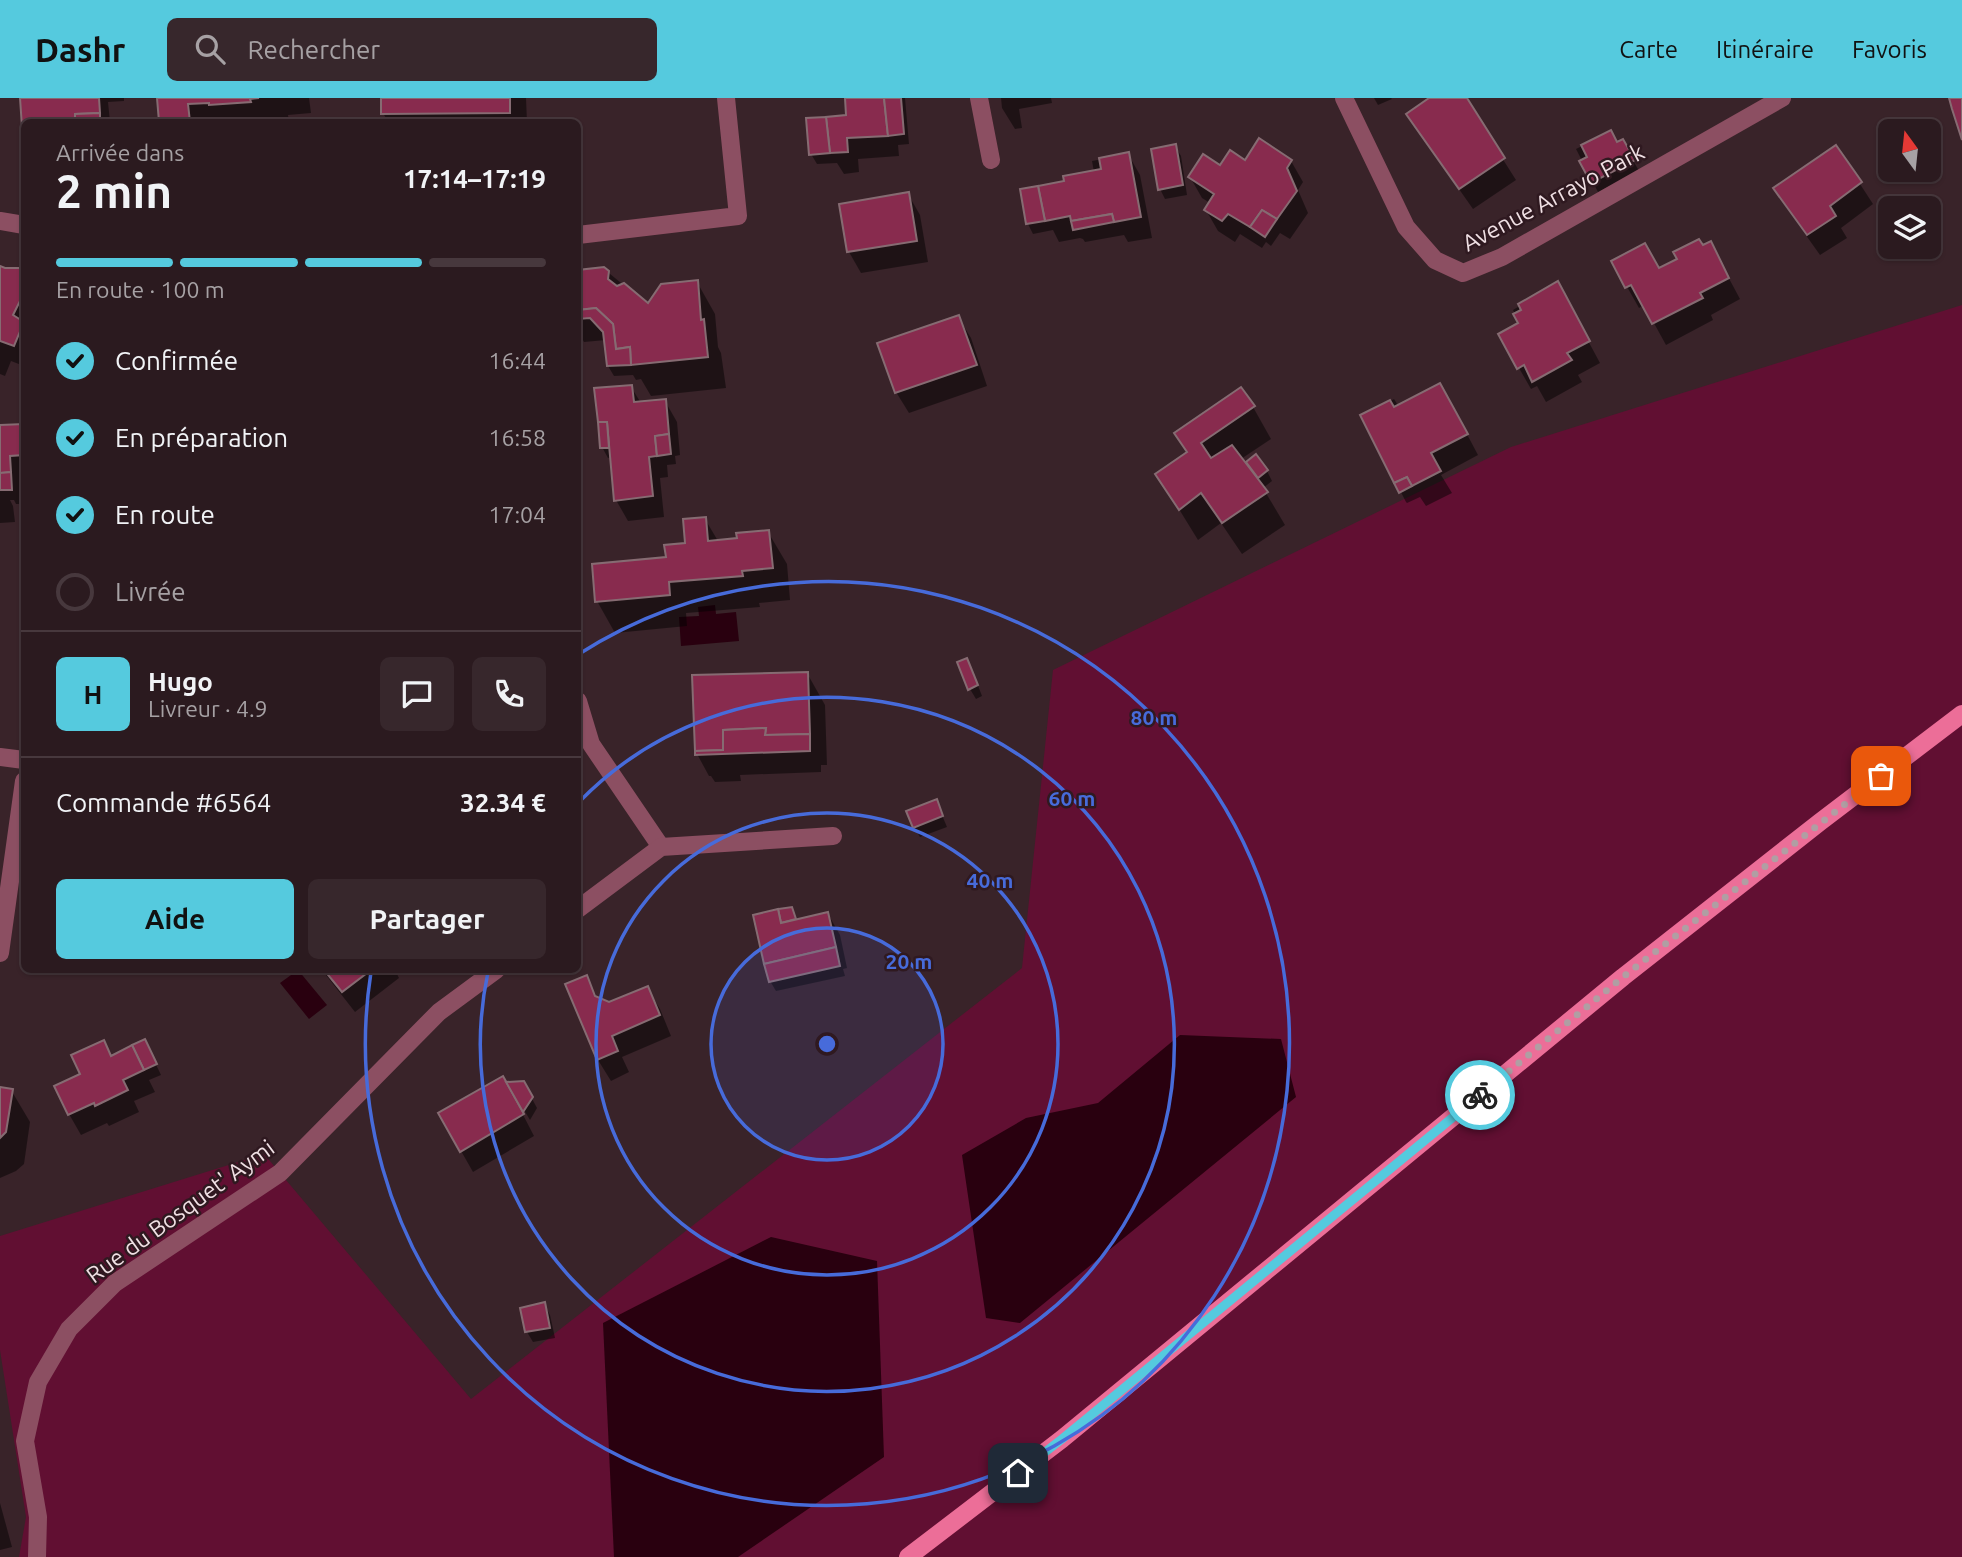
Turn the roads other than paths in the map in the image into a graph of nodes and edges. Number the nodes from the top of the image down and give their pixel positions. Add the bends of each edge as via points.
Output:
1 (726, 98) edge
2 (979, 98) edge
3 (1344, 98) edge
4 (1783, 98) edge
5 (991, 160) dead end
6 (0, 221) edge
7 (21, 224) edge
8 (581, 235) edge
9 (581, 711) edge
10 (1962, 714) edge
11 (0, 757) edge
12 (21, 760) edge
13 (21, 802) edge
14 (832, 836) dead end
15 (661, 847) junction
16 (581, 907) edge
17 (0, 953) edge
18 (492, 973) edge
19 (37, 1557) edge
20 (908, 1557) edge

1 - 8 street via 738,216
2 - 5 street
3 - 4 street, Avenue Arrayo Park via 1406,228 1435,260 1463,273 1502,257
6 - 7 street
9 - 15 street via 591,744
10 - 20 main road via 1623,977 1062,1439
11 - 12 street
13 - 17 street
14 - 15 street
15 - 16 street
18 - 19 street, Rue du Bosquet' Aymi via 439,1012 280,1173 115,1283 69,1329 38,1382 25,1441 38,1517

